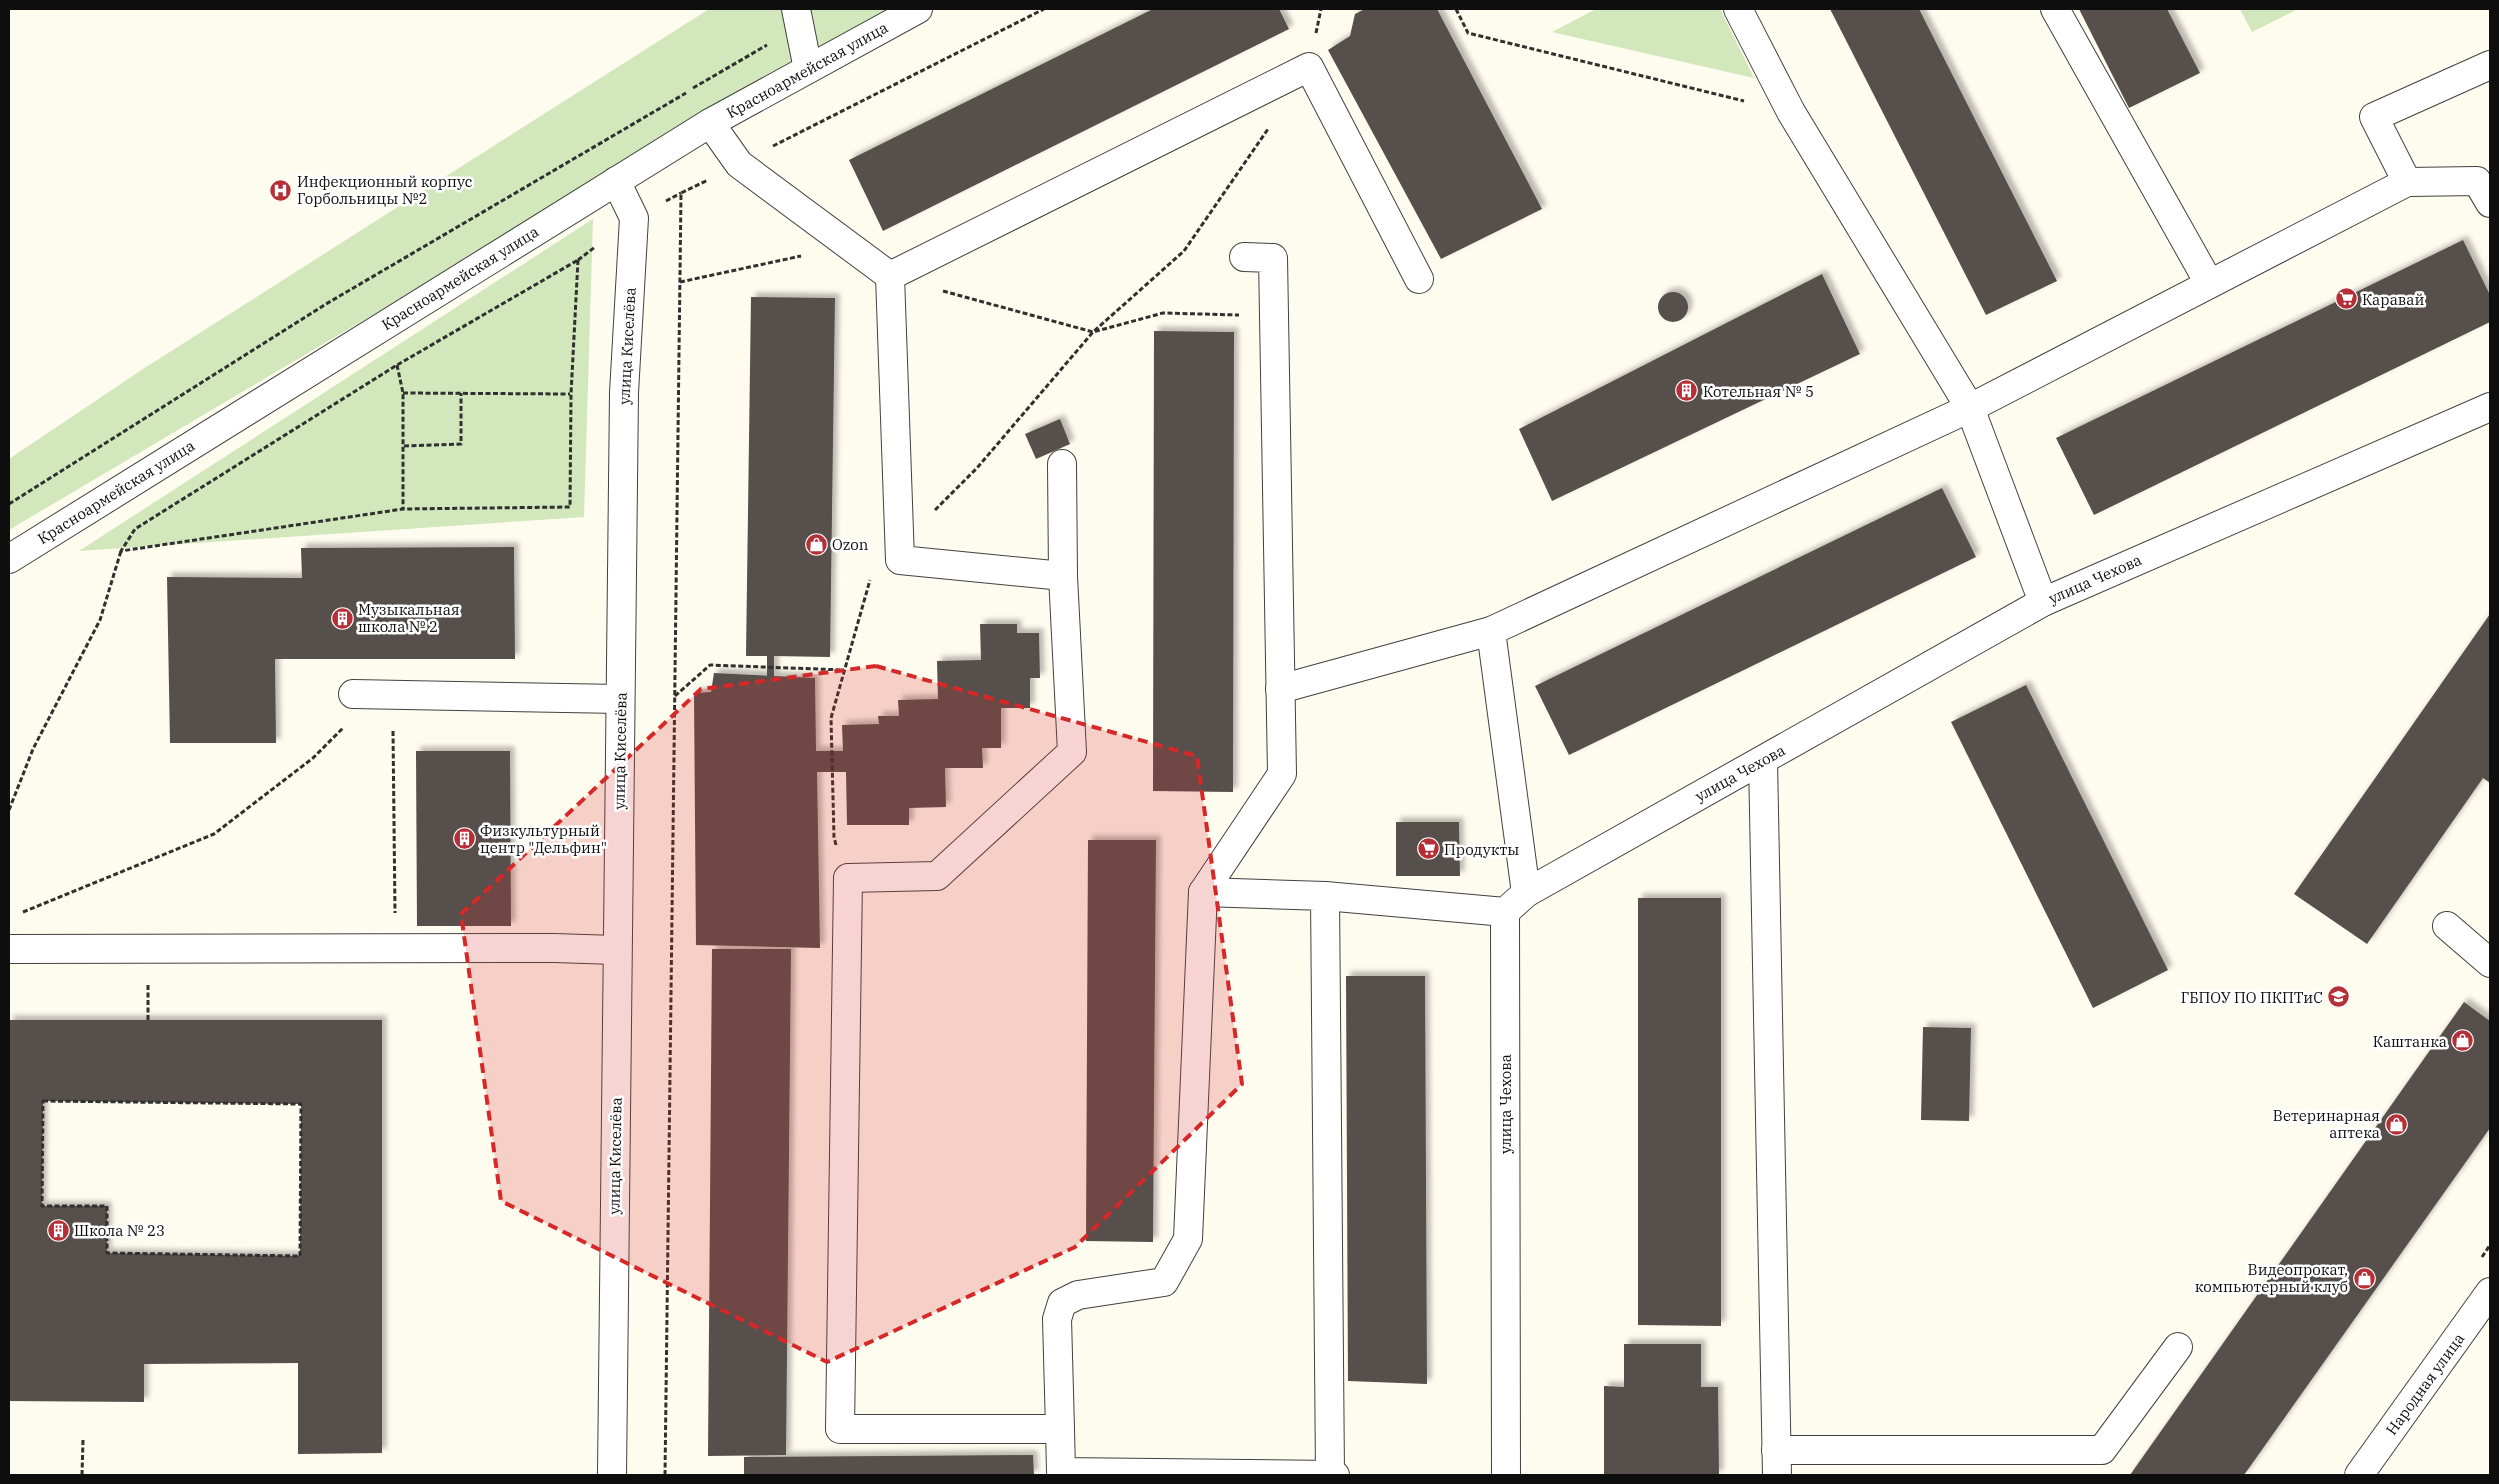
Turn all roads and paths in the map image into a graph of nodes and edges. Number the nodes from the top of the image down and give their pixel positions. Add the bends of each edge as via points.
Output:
1 (918, 9) edge
2 (1044, 9) edge
3 (1456, 9) edge
4 (1738, 9) edge
5 (2055, 9) edge
6 (798, 17) edge
7 (2490, 66) edge
8 (808, 69) junction
9 (1791, 112) junction
10 (1273, 122) dead end
11 (710, 123) junction
12 (739, 164) junction
13 (616, 181) junction
14 (2407, 182) junction
15 (2490, 203) edge
16 (809, 255) dead end
17 (1244, 257) dead end
18 (890, 276) junction
19 (1419, 279) dead end
20 (680, 282) junction
21 (2209, 283) junction
22 (1093, 332) junction
23 (1274, 341) junction
24 (397, 365) junction
25 (403, 393) junction
26 (461, 393) junction
27 (570, 394) junction
28 (2490, 407) edge
29 (1970, 408) junction
30 (404, 446) junction
31 (1062, 464) dead end
32 (9, 504) edge
33 (403, 509) junction
34 (122, 551) junction
35 (900, 552) junction
36 (9, 560) edge
37 (1063, 576) junction
38 (2043, 602) junction
39 (1492, 632) junction
40 (844, 670) junction
41 (1280, 689) junction
42 (374, 695) junction
43 (675, 697) junction
44 (620, 698) junction
45 (1763, 760) junction
46 (9, 810) edge
47 (848, 878) junction
48 (1203, 892) junction
49 (1526, 893) junction
50 (1325, 896) junction
51 (1505, 912) junction
52 (18, 914) dead end
53 (2447, 926) dead end
54 (395, 948) junction
55 (9, 949) edge
56 (616, 950) junction
57 (2490, 963) edge
58 (300, 1256) joint
59 (2490, 1292) edge
60 (2178, 1347) dead end
61 (1060, 1429) junction
62 (83, 1440) dead end
63 (1777, 1462) edge
64 (1061, 1474) edge
65 (82, 1475) edge
66 (612, 1475) edge
67 (665, 1475) edge
68 (1330, 1475) edge
69 (1335, 1475) edge
70 (1506, 1475) edge
71 (2359, 1475) edge

1 - 8 street, Красноармейская улица
2 - 12 path
3 - 9 path via 1468,33
4 - 9 street
5 - 21 street
6 - 8 street
6 - 32 path via 326,304
7 - 14 street via 2374,117
8 - 11 street, Красноармейская улица
9 - 29 street
10 - 22 path via 1184,251
11 - 12 street
11 - 13 street, Красноармейская улица
12 - 18 street
12 - 20 path via 681,193
13 - 36 street, Красноармейская улица
13 - 44 street, улица Киселёва via 634,218 624,393
14 - 15 street via 2477,181
14 - 21 street
16 - 20 path
17 - 23 street via 1274,258
18 - 19 street via 1309,67
18 - 22 path
18 - 35 street
20 - 43 path
21 - 29 street
22 - 23 path via 1163,313 1254,316
22 - 35 path
23 - 41 street
24 - 25 path
24 - 27 path via 578,260
24 - 34 path via 135,529
25 - 26 path
25 - 30 path
26 - 27 path
26 - 30 path via 461,444
27 - 33 path via 570,507
28 - 38 street, улица Чехова
29 - 38 street
29 - 39 street
30 - 33 path
31 - 37 street
33 - 34 path
34 - 46 path via 100,620 33,749
35 - 37 street
35 - 40 path via 868,581
37 - 47 street via 1072,752 937,876
38 - 45 street, улица Чехова
39 - 41 street
39 - 49 street
40 - 43 path via 710,665
40 - 47 path via 831,718 830,751 834,837
41 - 48 street via 1282,774
42 - 44 street
42 - 52 path via 313,758 214,834
42 - 54 path
43 - 67 path
44 - 56 street, улица Киселёва
45 - 49 street, улица Чехова
45 - 63 street
47 - 61 street via 840,1429
48 - 50 street
48 - 61 street via 1188,1240 1164,1282 1078,1295 1062,1303 1057,1319
49 - 51 street, улица Чехова
50 - 51 street
50 - 68 street
51 - 70 street, улица Чехова
53 - 57 street
54 - 55 street
54 - 56 street
56 - 66 street, улица Киселёва
58 - 58 path via 106,1253 107,1206 42,1206 43,1101 301,1104
59 - 71 street, Народная улица
60 - 63 street via 2102,1450
61 - 64 street
62 - 65 path
64 - 68 street
68 - 69 street

